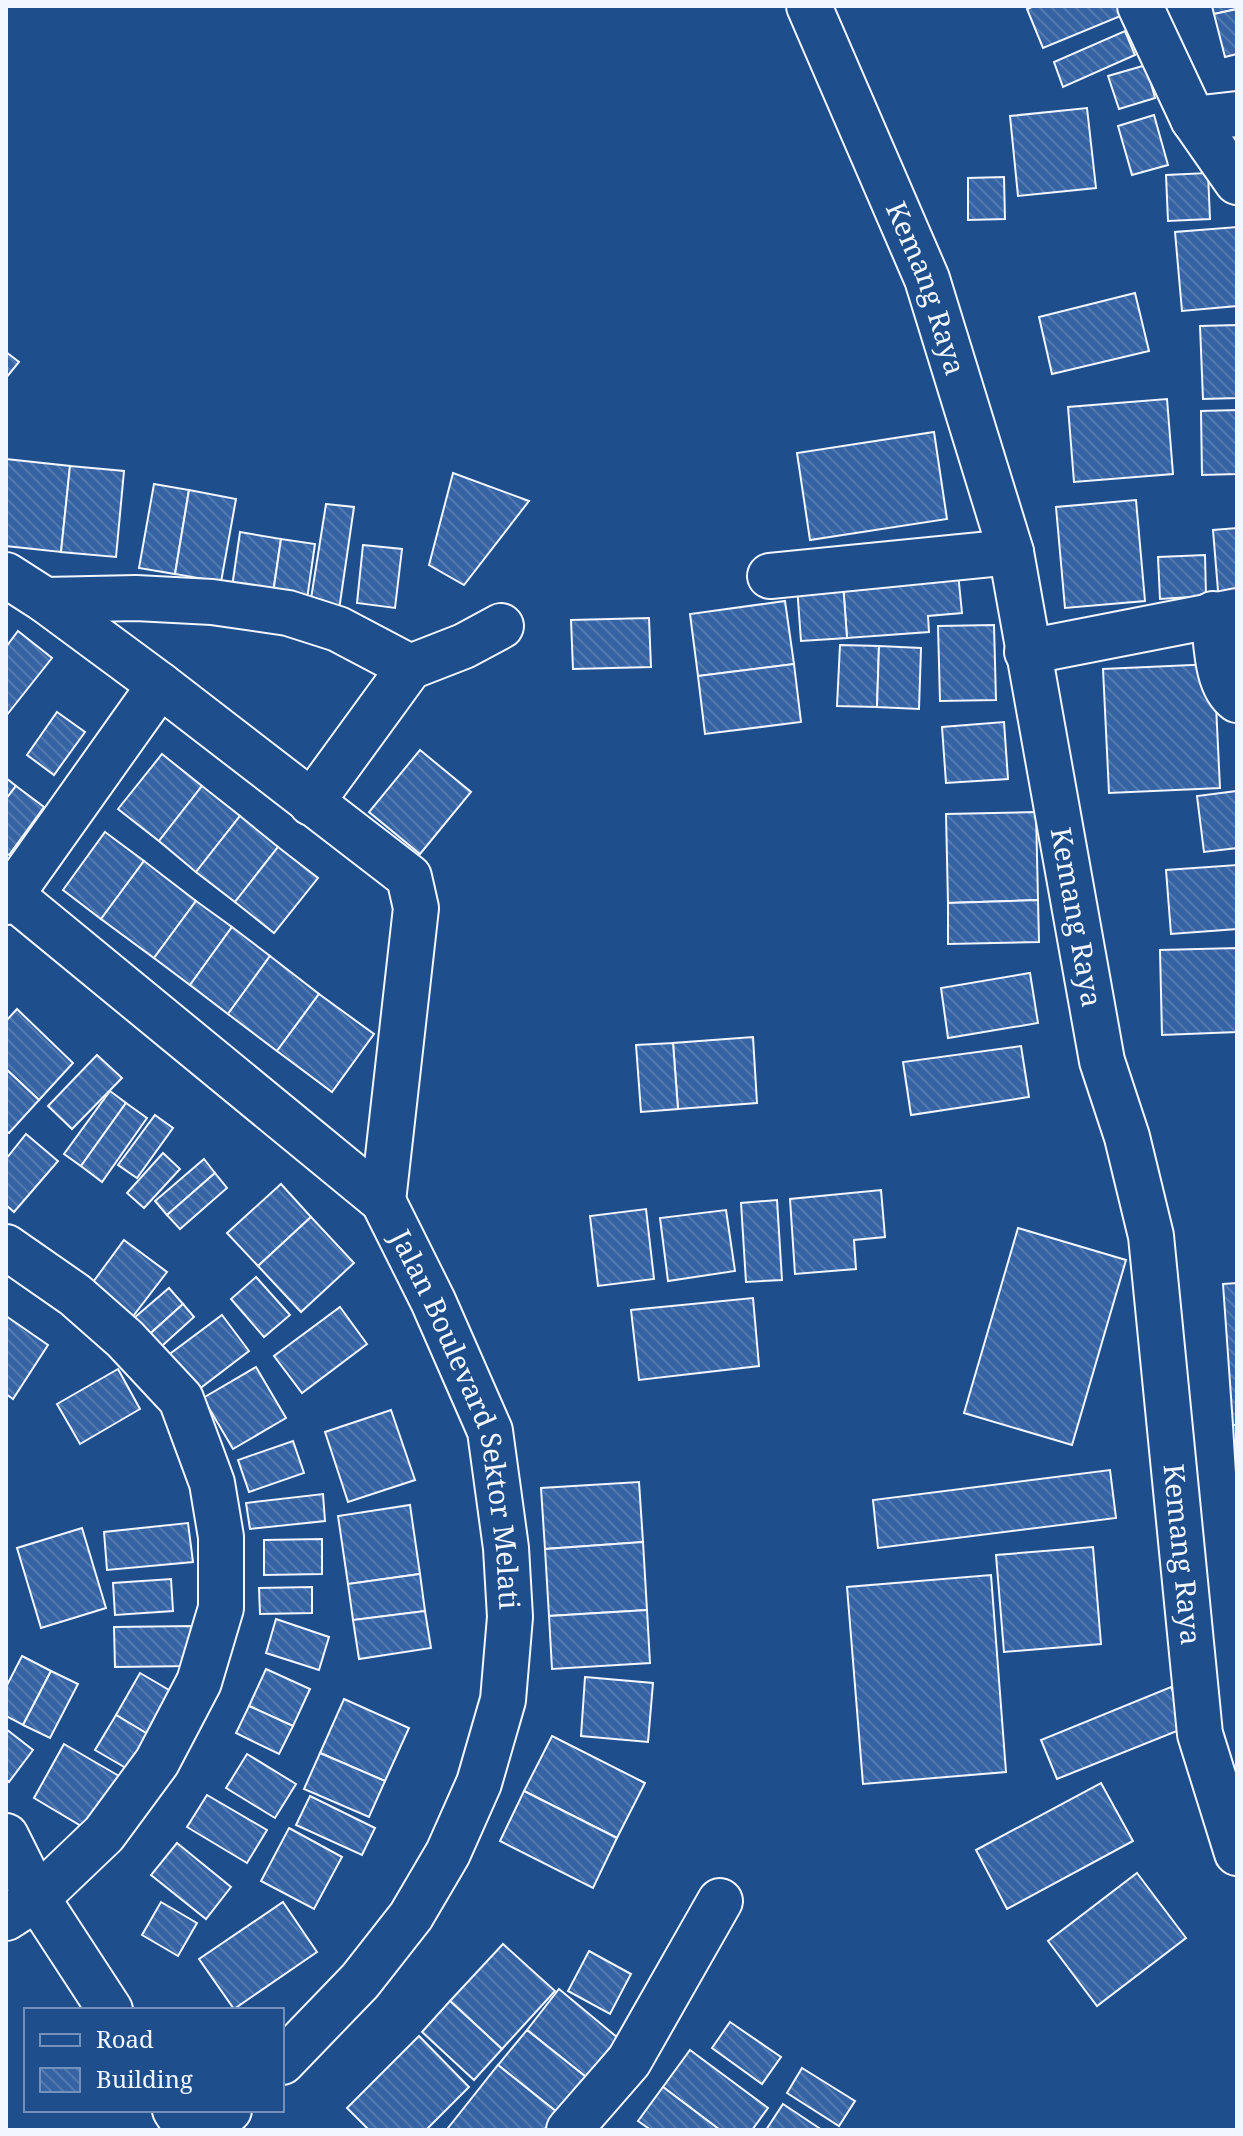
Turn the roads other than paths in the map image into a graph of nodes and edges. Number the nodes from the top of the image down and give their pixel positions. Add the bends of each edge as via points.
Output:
1 (809, 6) edge
2 (1140, 6) edge
3 (1237, 114) edge
4 (1193, 119) junction
5 (1237, 182) edge
6 (1011, 552) junction
7 (6, 575) edge
8 (770, 576) dead end
9 (45, 600) junction
10 (1225, 613) edge
11 (501, 626) dead end
12 (1027, 652) junction
13 (410, 667) junction
14 (160, 685) junction
15 (1237, 700) edge
16 (311, 803) junction
17 (8, 896) edge
18 (383, 1201) junction
19 (6, 1247) edge
20 (6, 1836) edge
21 (1237, 1853) edge
22 (720, 1901) dead end
23 (21, 1908) edge
24 (108, 2008) edge
25 (284, 2060) edge
26 (176, 2112) edge
27 (227, 2112) edge
28 (188, 2130) edge
29 (207, 2130) edge
30 (569, 2130) edge

1 - 6 street, Kemang Raya via 927,279
2 - 4 street
3 - 4 street
4 - 5 street
6 - 8 street
6 - 12 street, Kemang Raya
7 - 9 street
9 - 13 street via 212,602 288,613 338,629
9 - 14 street
10 - 12 street
10 - 15 street via 1222,676 1229,695
11 - 13 street
12 - 21 street, Kemang Raya via 1102,1061 1151,1236 1200,1734
13 - 16 street
14 - 16 street
14 - 17 street
16 - 18 street via 409,877 414,890
17 - 18 street, Jalan Boulevard Sektor Melati
18 - 25 street, Jalan Boulevard Sektor Melati via 490,1431 510,1617 503,1700 479,1783 448,1853 411,1916 360,1981
19 - 23 street via 75,1295 181,1399 212,1483 221,1537 221,1608 199,1682 157,1762 104,1834
20 - 23 street
22 - 30 street via 629,2061
23 - 24 street
26 - 28 street
27 - 29 street

